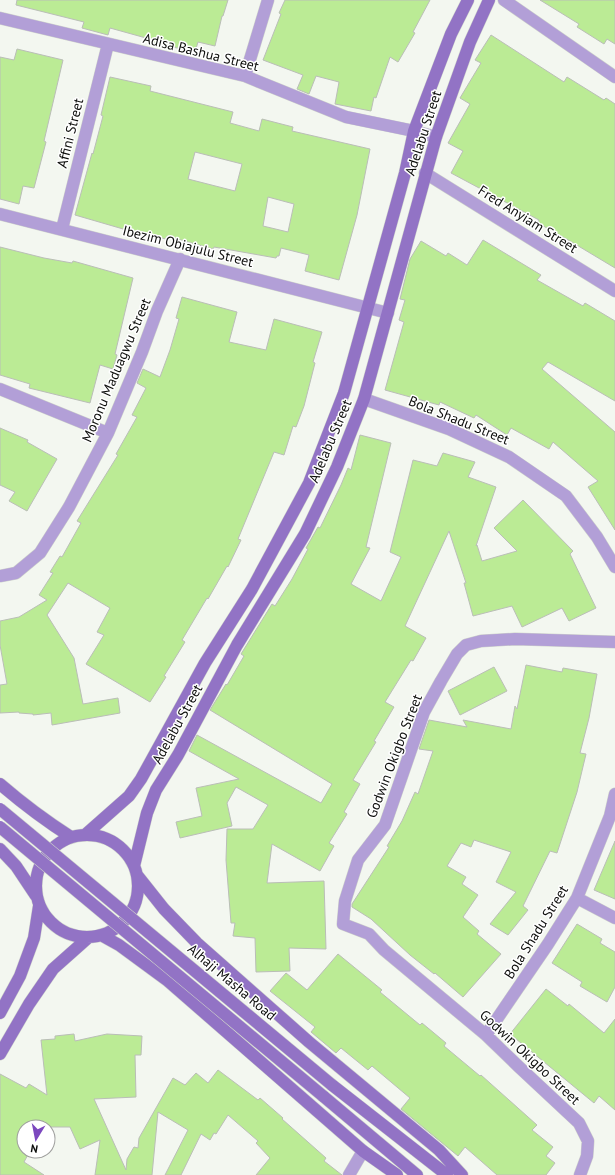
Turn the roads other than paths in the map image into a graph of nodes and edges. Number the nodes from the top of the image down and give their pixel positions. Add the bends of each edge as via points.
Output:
1 (268, 0) edge
2 (468, 0) edge
3 (489, 0) edge
4 (504, 0) edge
5 (0, 18) edge
6 (108, 44) junction
7 (245, 76) junction
8 (615, 77) edge
9 (414, 131) junction
10 (436, 137) junction
11 (426, 173) junction
12 (0, 214) edge
13 (62, 229) junction
14 (180, 259) junction
15 (615, 291) edge
16 (368, 308) junction
17 (388, 313) junction
18 (0, 389) edge
19 (364, 399) junction
20 (108, 433) junction
21 (615, 567) edge
22 (0, 576) edge
23 (615, 642) edge
24 (0, 784) edge
25 (615, 794) edge
26 (0, 809) edge
27 (0, 827) edge
28 (86, 834) junction
29 (71, 837) junction
30 (0, 849) edge
31 (136, 870) junction
32 (577, 898) junction
33 (38, 901) junction
34 (615, 918) edge
35 (95, 936) junction
36 (0, 1013) edge
37 (486, 1035) junction
38 (0, 1054) edge
39 (363, 1151) junction
40 (349, 1175) edge
41 (397, 1175) edge
42 (417, 1175) edge
43 (447, 1175) edge
44 (462, 1175) edge
45 (580, 1175) edge

1 - 7 street
2 - 9 main road, Adelabu Street
3 - 10 main road, Adelabu Street via 470,42
4 - 8 street
5 - 6 street, Adisa Bashua Street
6 - 7 street, Adisa Bashua Street
6 - 13 street, Affini Street
7 - 9 street, Adisa Bashua Street via 346,117
9 - 10 street, Adisa Bashua Street
9 - 16 main road, Adelabu Street
10 - 11 main road, Adelabu Street
11 - 15 street, Fred Anyiam Street
11 - 17 main road, Adelabu Street
12 - 13 street, Ibezim Obiajulu Street
13 - 14 street, Ibezim Obiajulu Street
14 - 16 street, Ibezim Obiajulu Street
14 - 20 street, Moronu Maduagwu Street
16 - 17 street, Ibezim Obiajulu Street
16 - 28 main road, Adelabu Street via 344,393 309,483 252,589 205,664 141,779 129,796
17 - 19 main road, Adelabu Street
18 - 20 street
19 - 21 street, Bola Shadu Street via 449,429 509,457 566,496 597,537
19 - 31 main road, Adelabu Street via 337,467 305,534 237,645 178,755 156,790 147,814
20 - 22 street, Moronu Maduagwu Street via 69,507 40,553 16,573
23 - 37 street, Godwin Okigbo Street via 515,639 481,641 466,645 457,654 424,712 386,825 358,860 345,901 343,924 369,934 384,950
24 - 29 main road
25 - 32 street, Bola Shadu Street via 610,816
26 - 43 main road, Alhaji Masha Road, bridge via 332,1085
27 - 42 main road, Alhaji Masha Road, bridge
28 - 29 main road
28 - 31 main road via 101,836 115,843 126,853
29 - 33 main road via 57,843 38,867 35,881
30 - 33 main road via 16,866
31 - 35 main road via 138,894 131,912 118,927
31 - 44 main road via 164,908 196,943 309,1042 439,1150
32 - 34 street
32 - 37 street, Bola Shadu Street
33 - 35 main road via 51,923 69,934
33 - 36 main road via 34,938 20,976
35 - 38 main road via 53,969
35 - 39 main road via 120,945 168,981
37 - 45 street, Godwin Okigbo Street via 579,1124 588,1141 587,1156
39 - 40 street
39 - 41 main road

